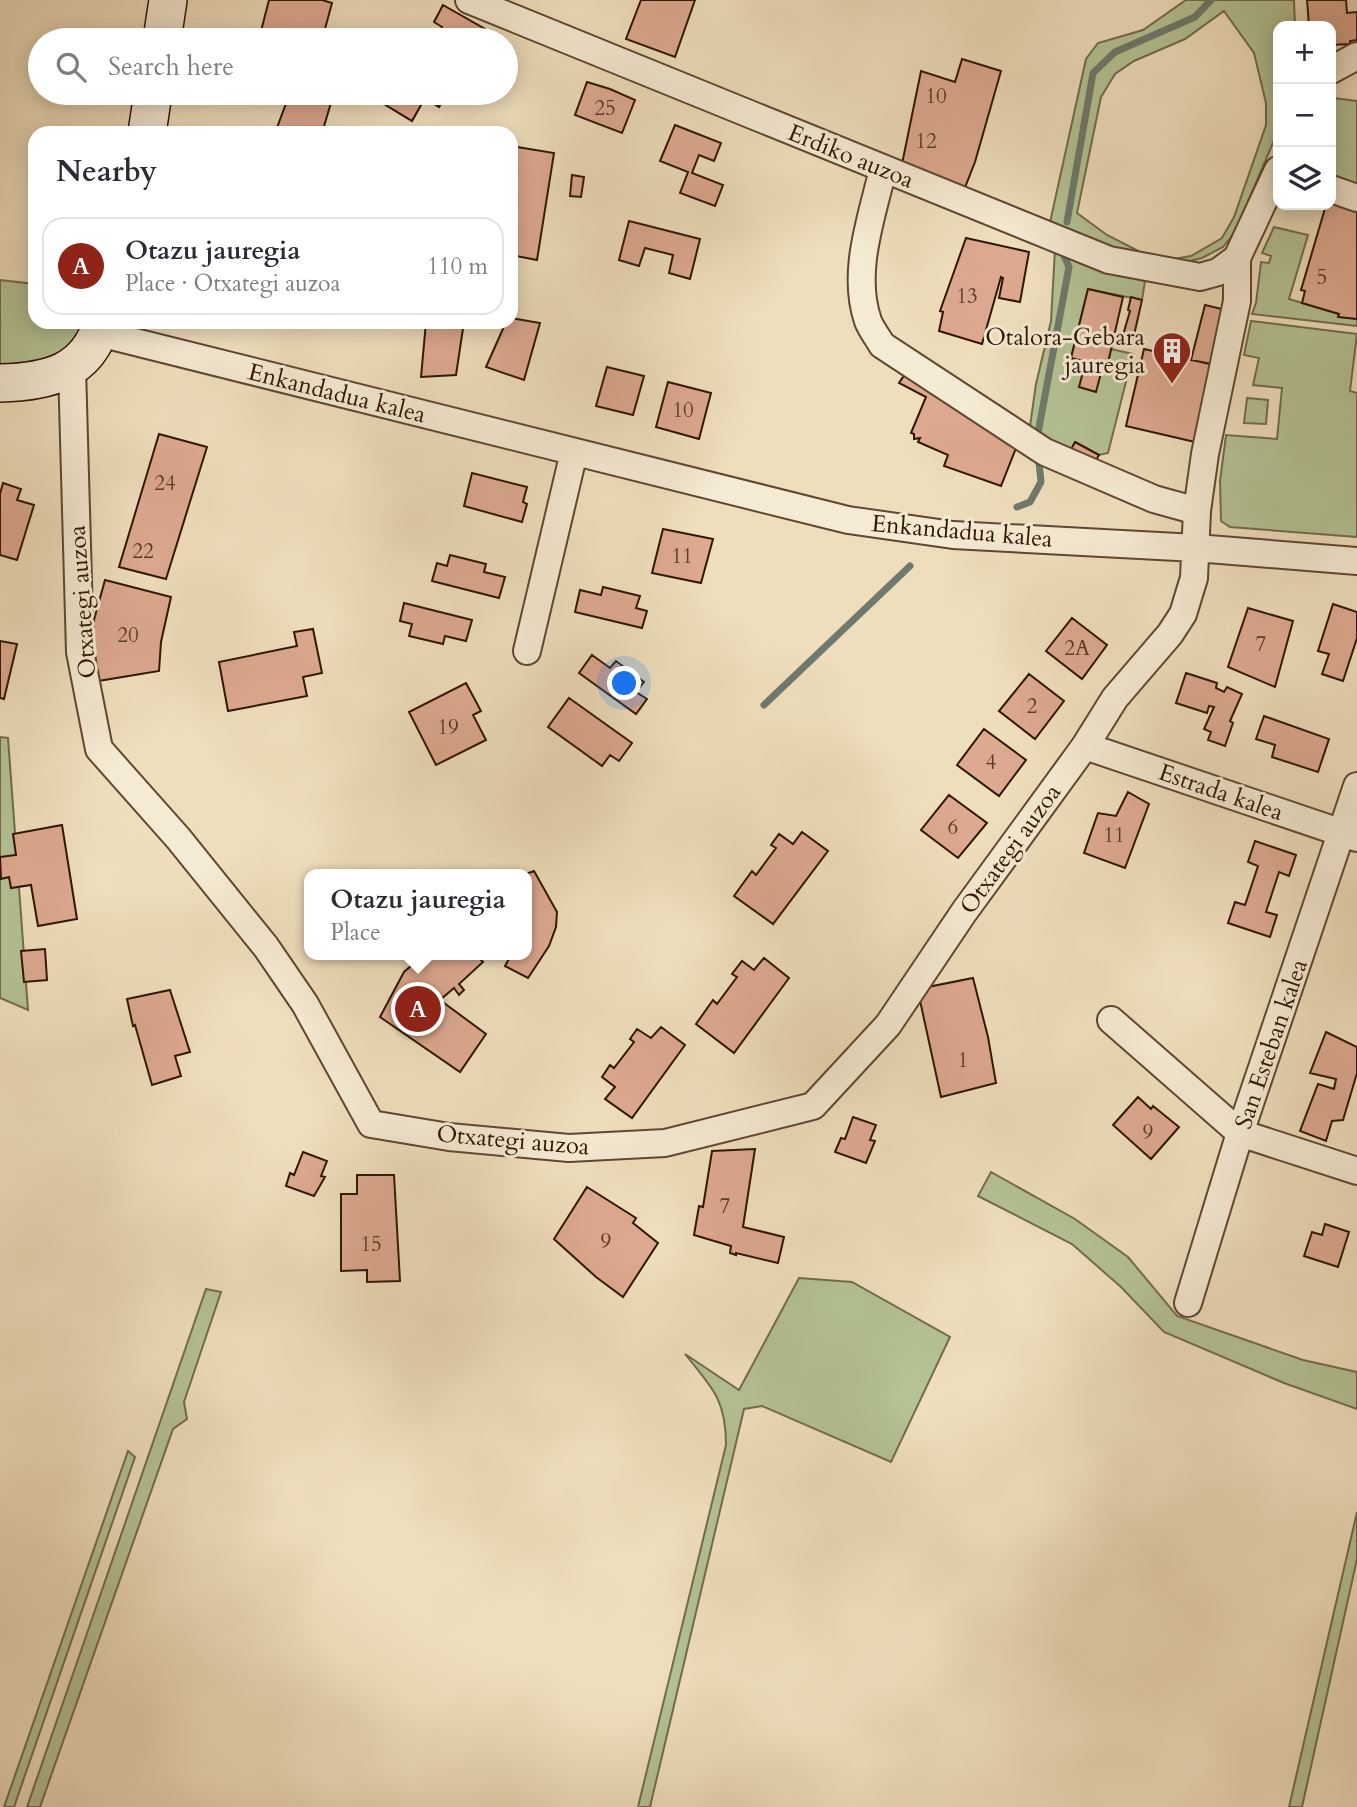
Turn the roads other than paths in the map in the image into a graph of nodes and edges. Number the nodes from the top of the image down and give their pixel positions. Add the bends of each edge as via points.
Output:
1 (168, 0) edge
2 (469, 0) edge
3 (164, 28) edge
4 (1357, 56) edge
5 (1336, 67) edge
6 (151, 105) edge
7 (148, 126) edge
8 (883, 169) junction
9 (1273, 181) edge
10 (1336, 191) edge
11 (1357, 198) edge
12 (1237, 258) junction
13 (100, 329) edge
14 (109, 329) edge
15 (72, 368) junction
16 (0, 383) edge
17 (574, 452) junction
18 (1197, 511) junction
19 (1196, 548) junction
20 (1357, 561) edge
21 (527, 651) dead end
22 (1085, 746) junction
23 (1357, 786) edge
24 (1349, 835) edge
25 (1111, 1020) dead end
26 (1240, 1133) junction
27 (1357, 1171) edge
28 (1188, 1303) dead end

1 - 3 street
2 - 8 street, Erdiko auzoa
4 - 5 street
6 - 7 street
8 - 12 street, Erdiko auzoa via 1109,260 1200,277 1218,272
8 - 18 street via 863,258 862,292 869,323 882,345 1045,452 1154,499
9 - 12 street
10 - 11 street
12 - 18 street via 1237,301
13 - 15 street
14 - 17 street, Enkandadua kalea
15 - 16 street via 46,378
15 - 22 street, Otxategi auzoa via 80,652 99,749 266,947 305,1004 371,1124 449,1137 569,1148 665,1143 813,1106 888,1025
17 - 19 street, Enkandadua kalea via 861,522 953,535
17 - 21 street
18 - 19 street
19 - 20 street, Enkandadua kalea
19 - 22 street, Otxategi auzoa via 1194,578 1183,614 1115,698
22 - 24 street, Estrada kalea
23 - 24 street, San Esteban kalea
24 - 26 street, San Esteban kalea
25 - 26 street
26 - 27 street
26 - 28 street, San Esteban kalea

